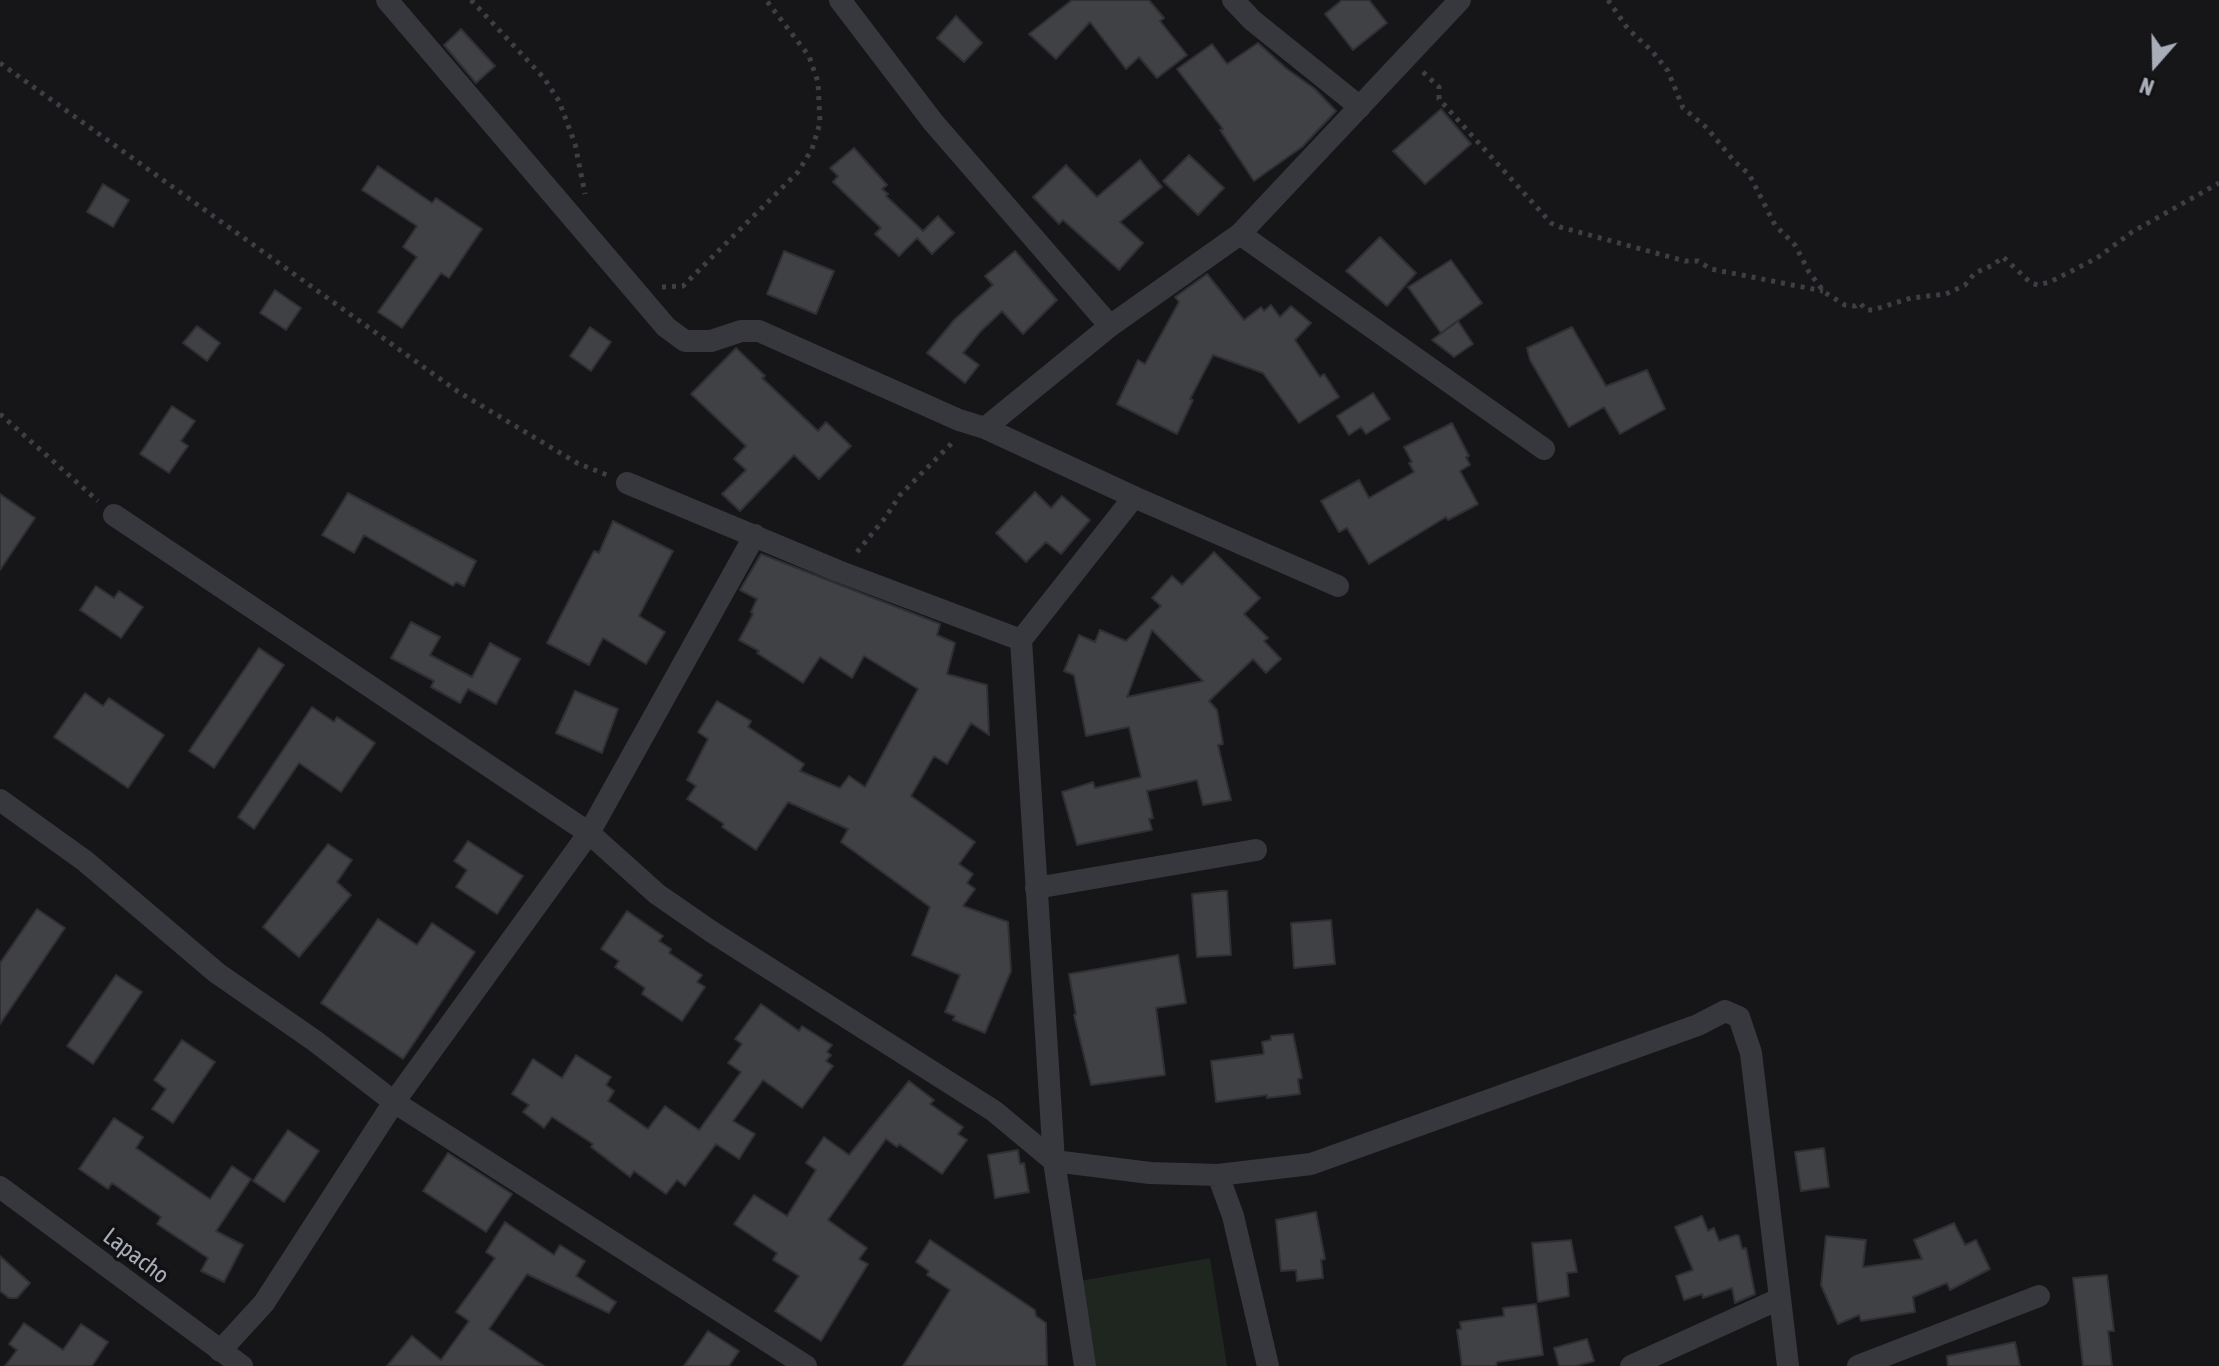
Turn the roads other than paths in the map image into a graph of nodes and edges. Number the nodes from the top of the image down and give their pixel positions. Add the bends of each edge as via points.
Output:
1 (387, 0) edge
2 (840, 0) edge
3 (1233, 0) edge
4 (1460, 0) edge
5 (1360, 107) junction
6 (1240, 234) junction
7 (1110, 326) junction
8 (985, 428) junction
9 (1544, 449) dead end
10 (627, 483) road end
11 (1134, 497) junction
12 (114, 515) road end
13 (755, 535) junction
14 (1338, 586) dead end
15 (1021, 640) junction
16 (0, 800) edge
17 (589, 833) junction
18 (1256, 850) dead end
19 (1036, 888) junction
20 (394, 1102) junction
21 (1054, 1161) junction
22 (1218, 1175) junction
23 (0, 1187) edge
24 (2039, 1296) dead end
25 (1779, 1299) junction
26 (220, 1351) junction
27 (242, 1366) edge
28 (806, 1366) edge
29 (1085, 1366) edge
30 (1268, 1366) edge
31 (1631, 1366) edge
32 (1788, 1366) edge
33 (1858, 1366) edge

1 - 8 street via 666,327 685,341 759,331
2 - 7 street via 933,122
3 - 5 street
4 - 5 street
5 - 6 street
6 - 7 street
6 - 9 street
7 - 8 street
8 - 11 street
10 - 13 street
11 - 14 street
11 - 15 street
12 - 17 street
13 - 15 street
13 - 17 street
15 - 19 street
16 - 20 street via 85,861 217,973
17 - 20 street
17 - 21 street via 657,894 994,1111
18 - 19 street
19 - 21 street
20 - 26 street via 264,1303
20 - 28 street
21 - 22 street
21 - 29 street
22 - 25 street via 1311,1164 1725,1011 1739,1017 1751,1053
22 - 30 street via 1233,1216
23 - 26 street, Lapacho
24 - 33 street
25 - 31 street
25 - 32 street
26 - 27 street, Lapacho

